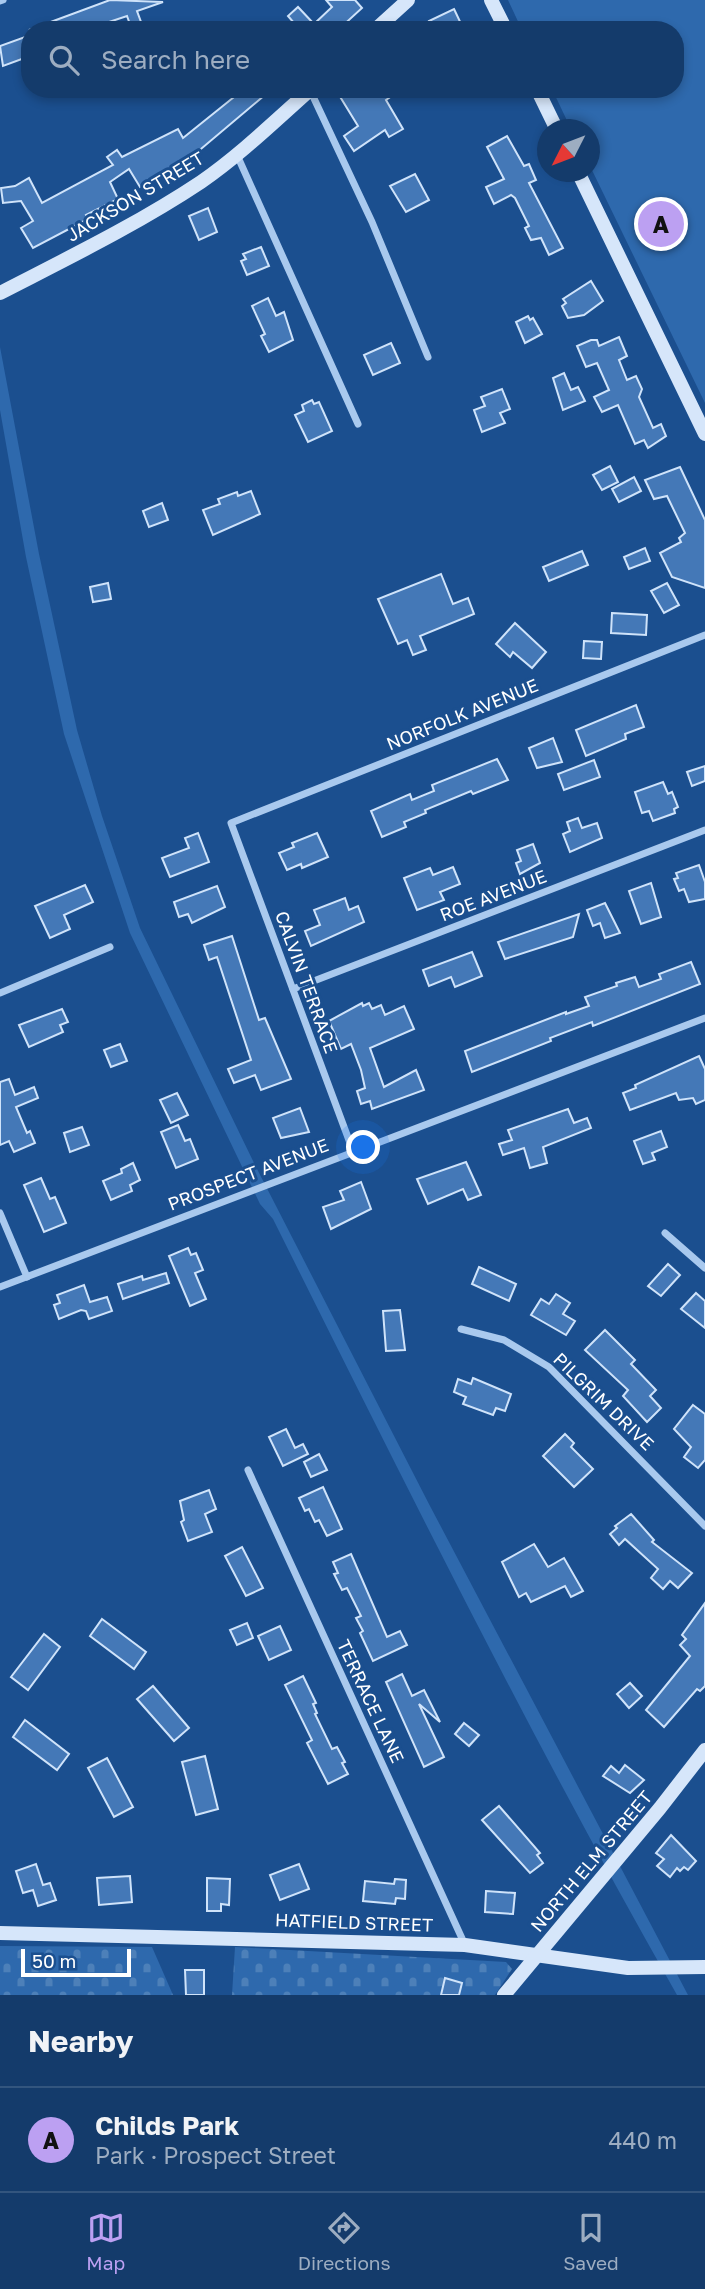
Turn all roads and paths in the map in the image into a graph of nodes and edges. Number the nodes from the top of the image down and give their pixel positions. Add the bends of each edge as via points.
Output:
1 (408, 0) edge
2 (491, 0) edge
3 (386, 21) edge
4 (502, 21) edge
5 (300, 98) edge
6 (314, 98) edge
7 (541, 98) edge
8 (552, 119) edge
9 (237, 155) junction
10 (583, 182) edge
11 (0, 293) edge
12 (428, 357) dead end
13 (358, 424) dead end
14 (705, 434) edge
15 (705, 635) edge
16 (231, 823) joint
17 (705, 830) edge
18 (110, 947) dead end
19 (293, 989) junction
20 (0, 993) edge
21 (705, 1018) edge
22 (353, 1151) junction
23 (0, 1213) edge
24 (665, 1233) dead end
25 (705, 1268) edge
26 (27, 1277) junction
27 (0, 1287) edge
28 (461, 1329) dead end
29 (248, 1470) dead end
30 (705, 1525) edge
31 (705, 1749) edge
32 (0, 1933) edge
33 (465, 1945) junction
34 (537, 1956) junction
35 (705, 1967) edge
36 (504, 1995) edge

1 - 3 street
2 - 4 street
5 - 9 street, JACKSON STREET
6 - 12 street
7 - 8 street
9 - 11 street, JACKSON STREET via 154,210
9 - 13 street
10 - 14 street
15 - 16 street, NORFOLK AVENUE
16 - 19 street, CALVIN TERRACE
17 - 19 street, ROE AVENUE
18 - 20 street
19 - 22 street, CALVIN TERRACE
21 - 22 street, PROSPECT AVENUE
22 - 26 street, PROSPECT AVENUE
23 - 26 street
24 - 25 street
26 - 27 street, PROSPECT AVENUE
28 - 30 street, PILGRIM DRIVE via 504,1340 540,1360
29 - 33 street, TERRACE LANE
31 - 34 street, NORTH ELM STREET
32 - 33 street, HATFIELD STREET
33 - 34 street, HATFIELD STREET
34 - 35 street, HATFIELD STREET via 628,1968
34 - 36 street, NORTH ELM STREET

